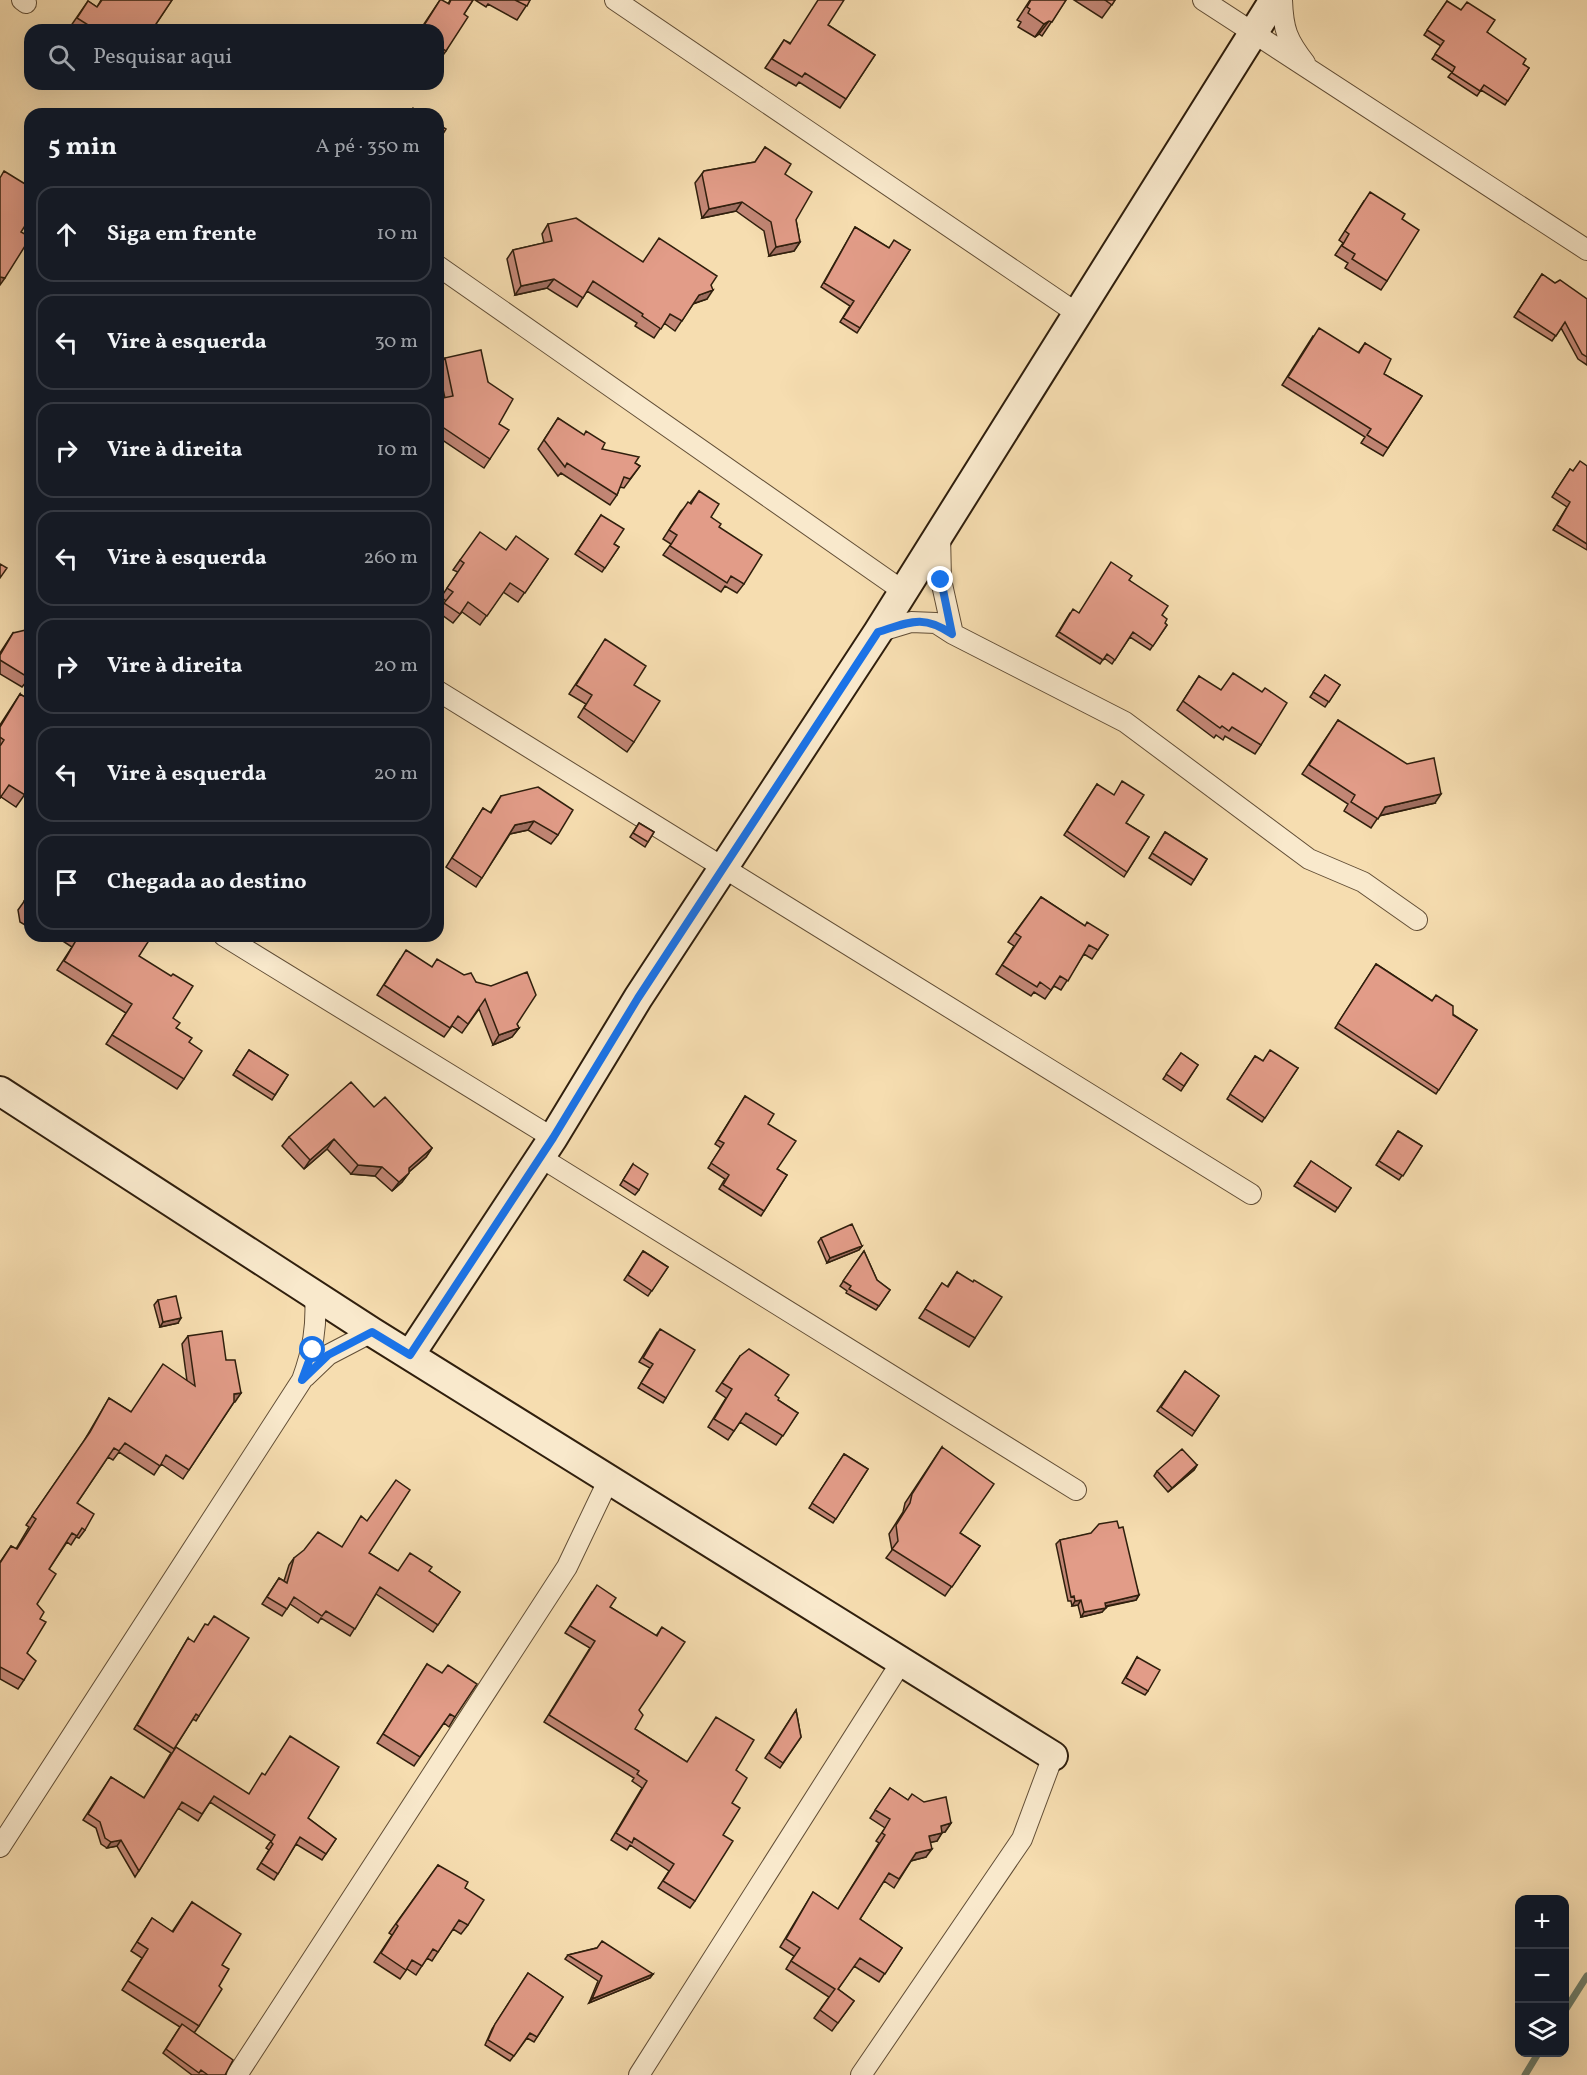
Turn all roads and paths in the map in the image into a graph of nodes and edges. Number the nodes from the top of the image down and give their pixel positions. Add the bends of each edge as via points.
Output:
1 (615, 0) edge
2 (1203, 0) edge
3 (1274, 0) edge
4 (1282, 0) edge
5 (1252, 33) junction
6 (1314, 74) junction
7 (1587, 249) edge
8 (444, 270) edge
9 (1078, 314) junction
10 (940, 534) junction
11 (903, 591) junction
12 (878, 632) junction
13 (952, 634) junction
14 (444, 695) edge
15 (726, 868) junction
16 (1417, 920) dead end
17 (233, 942) edge
18 (0, 1091) edge
19 (546, 1148) junction
20 (1251, 1194) dead end
21 (315, 1295) junction
22 (372, 1332) junction
23 (410, 1355) junction
24 (302, 1380) junction
25 (609, 1479) junction
26 (1076, 1491) dead end
27 (902, 1661) junction
28 (1053, 1756) joint
29 (0, 1847) edge
30 (237, 2075) edge
31 (639, 2075) edge
32 (861, 2075) edge

1 - 9 street
2 - 5 street
3 - 5 street
4 - 6 street via 1282,25 1292,46
5 - 6 street
5 - 9 street
6 - 7 street
8 - 11 street
9 - 10 street
10 - 11 street
10 - 13 street via 941,580
11 - 12 street
12 - 13 street via 911,622 936,623
12 - 15 street
13 - 16 street via 1125,722 1309,859 1363,882
14 - 15 street
15 - 19 street via 638,998
15 - 20 street
17 - 19 street
18 - 21 street
19 - 23 street
19 - 26 street
21 - 22 street
21 - 24 street via 313,1350
22 - 23 street
22 - 24 street via 328,1355
23 - 25 street
24 - 29 street
25 - 27 street
25 - 30 street via 567,1567
27 - 28 street
27 - 31 street
28 - 32 street via 1022,1839

